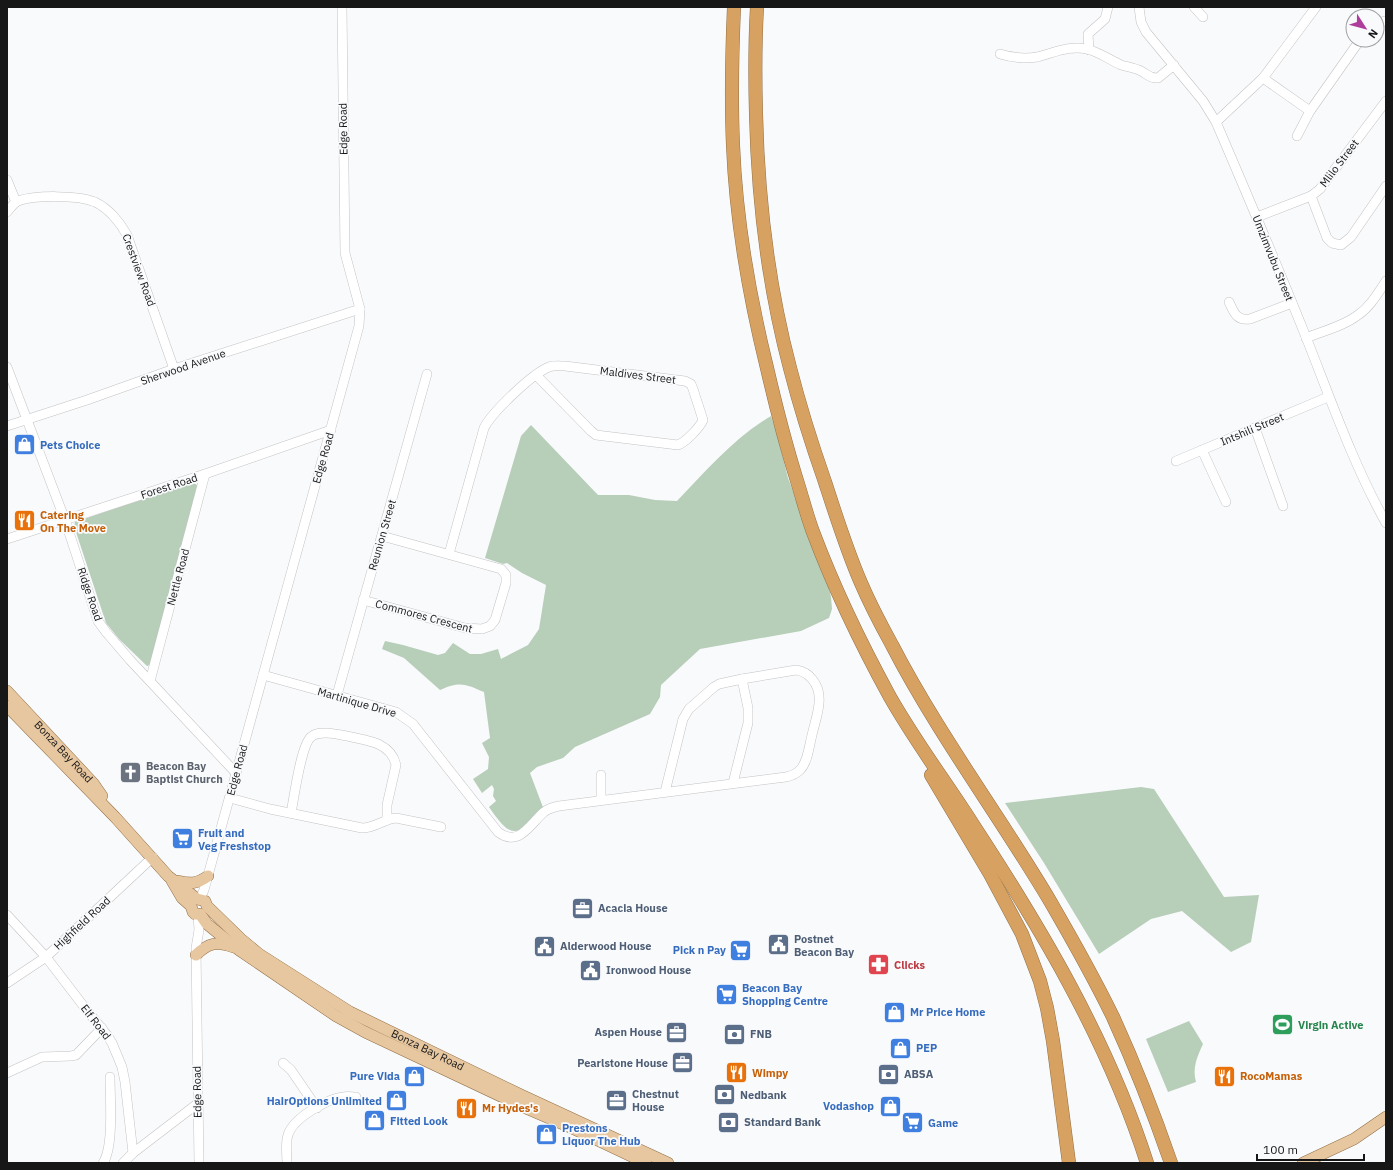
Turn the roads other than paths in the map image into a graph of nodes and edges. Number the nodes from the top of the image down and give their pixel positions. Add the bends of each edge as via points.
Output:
1 (342, 7) edge
2 (734, 7) edge
3 (1108, 7) edge
4 (1139, 7) edge
5 (1194, 7) edge
6 (1316, 7) edge
7 (757, 11) edge
8 (1203, 17) dead end
9 (1354, 48) edge
10 (1089, 50) junction
11 (1000, 54) dead end
12 (1174, 65) junction
13 (1263, 78) junction
14 (1386, 101) edge
15 (1310, 111) junction
16 (1216, 122) junction
17 (1297, 136) dead end
18 (7, 180) edge
19 (1386, 186) edge
20 (1311, 196) junction
21 (16, 202) junction
22 (7, 212) edge
23 (1256, 217) junction
24 (1386, 281) edge
25 (1229, 302) dead end
26 (1292, 302) junction
27 (360, 310) junction
28 (1306, 338) junction
29 (7, 367) edge
30 (174, 369) junction
31 (427, 374) dead end
32 (536, 375) junction
33 (1328, 397) junction
34 (28, 419) junction
35 (7, 426) edge
36 (1255, 428) junction
37 (331, 430) junction
38 (1202, 450) junction
39 (1176, 461) dead end
40 (205, 474) junction
41 (1226, 502) dead end
42 (1283, 506) dead end
43 (65, 520) junction
44 (1386, 524) edge
45 (382, 536) junction
46 (7, 539) edge
47 (449, 554) junction
48 (363, 600) junction
49 (263, 675) junction
50 (742, 679) junction
51 (150, 681) junction
52 (7, 691) edge
53 (336, 695) junction
54 (7, 706) edge
55 (918, 742) junction
56 (236, 773) junction
57 (602, 775) dead end
58 (733, 783) junction
59 (665, 792) junction
60 (230, 798) junction
61 (601, 800) junction
62 (291, 813) junction
63 (115, 817) junction
64 (387, 820) junction
65 (441, 827) dead end
66 (153, 857) junction
67 (208, 876) junction
68 (172, 878) junction
69 (198, 907) junction
70 (7, 915) edge
71 (239, 950) junction
72 (196, 952) junction
73 (46, 957) junction
74 (7, 983) edge
75 (102, 1028) junction
76 (283, 1063) dead end
77 (7, 1073) edge
78 (110, 1077) dead end
79 (356, 1097) dead end
80 (197, 1104) junction
81 (317, 1108) junction
82 (1386, 1118) edge
83 (133, 1153) junction
84 (1170, 1161) edge
85 (103, 1163) edge
86 (122, 1163) edge
87 (199, 1163) edge
88 (287, 1163) edge
89 (646, 1163) edge
90 (668, 1163) edge
91 (1069, 1163) edge
92 (1147, 1163) edge
93 (1303, 1163) edge

1 - 27 street, Edge Road via 345,253
2 - 55 highway via 731,63 732,145 736,190 748,287 773,396 812,530 837,590 890,697
3 - 10 street via 1105,19 1088,34
4 - 12 street, Umzimvubu Street via 1146,32
5 - 8 street
6 - 13 street
7 - 84 highway via 756,93 764,235 790,367 813,448 838,520 861,582 916,689 1049,900 1112,1016 1141,1082
9 - 15 street
10 - 11 street via 1062,49 1023,58
10 - 12 street via 1121,65 1140,70 1151,78 1158,78
12 - 16 street, Umzimvubu Street
13 - 15 street
13 - 16 street
14 - 20 street, Mlilo Street via 1320,189
15 - 17 street
16 - 23 street, Umzimvubu Street
18 - 21 street
19 - 20 street via 1351,237 1338,246 1327,238
20 - 23 street, Mlilo Street
21 - 22 street
21 - 30 street, Crestview Road via 50,197 89,200 103,207 119,222 127,235
23 - 26 street, Umzimvubu Street
24 - 28 street via 1358,316
25 - 26 street via 1235,314 1244,320
26 - 28 street, Umzimvubu Street
27 - 30 street, Sherwood Avenue
27 - 37 street, Edge Road via 359,326
28 - 33 street, Umzimvubu Street
29 - 34 street, Ridge Road
30 - 34 street, Sherwood Avenue
31 - 45 street, Reunion Street
32 - 32 street, Maldives Street via 548,367 558,365 685,381 691,384 703,420 701,425 678,445 596,435
32 - 47 street, Maldives Street via 495,412 484,428
33 - 36 street, Intshili Street
33 - 44 street, Umzimvubu Street via 1360,474
34 - 35 street, Sherwood Avenue
34 - 43 street, Ridge Road
36 - 38 street, Intshili Street
36 - 42 street
37 - 40 street, Forest Road
37 - 49 street, Edge Road
38 - 39 street, Intshili Street
38 - 41 street
40 - 43 street, Forest Road
40 - 51 street, Nettle Road
43 - 46 street, Forest Road
43 - 51 street, Ridge Road via 98,621
45 - 47 street, Commores Crescent
45 - 48 street, Reunion Street
47 - 48 street, Commores Crescent via 499,568 504,572 506,583 495,620 488,627 465,628
48 - 53 street, Reunion Street
49 - 53 street, Martinique Drive
49 - 56 street, Edge Road
50 - 58 street via 749,716
50 - 58 street via 801,670 808,674 818,687 820,699 806,758 800,770 786,777
50 - 59 street via 714,687 686,714
51 - 56 street, Ridge Road
52 - 63 main road, Bonza Bay Road via 93,783
53 - 61 street, Martinique Drive via 396,712 409,720 498,832 507,837 523,833 551,808
54 - 63 main road, Bonza Bay Road
55 - 91 highway via 931,775 990,874 1022,934 1040,981 1053,1040
55 - 92 highway via 1031,915 1062,969 1120,1091
56 - 60 street, Edge Road
57 - 61 street
58 - 59 street
59 - 61 street
60 - 62 street
60 - 67 street, Edge Road
62 - 64 street via 362,828 372,827
62 - 64 street via 307,743 311,736 328,733 376,743 395,760
63 - 66 main road, Bonza Bay Road
64 - 65 street via 402,819
66 - 68 main road, Bonza Bay Road
66 - 73 street, Highfield Road
67 - 68 main road via 194,883
67 - 69 street, Edge Road
68 - 69 main road, Bonza Bay Road via 182,898
69 - 71 main road, Bonza Bay Road via 208,924
69 - 72 street, Edge Road via 199,930
69 - 90 main road, Bonza Bay Road via 259,954 350,1012
70 - 73 street, Elf Road
71 - 72 main road via 223,944 211,944
71 - 89 main road, Bonza Bay Road via 364,1032
72 - 80 street, Edge Road
73 - 74 street, Highfield Road
73 - 75 street, Elf Road
75 - 77 street via 76,1055 42,1057
75 - 83 street, Elf Road via 114,1047 122,1067
76 - 81 street via 291,1070
78 - 85 street via 110,1142
79 - 81 street via 344,1096
80 - 83 street
80 - 87 street, Edge Road
81 - 88 street via 291,1128 287,1138
82 - 93 main road via 1354,1139
83 - 86 street

